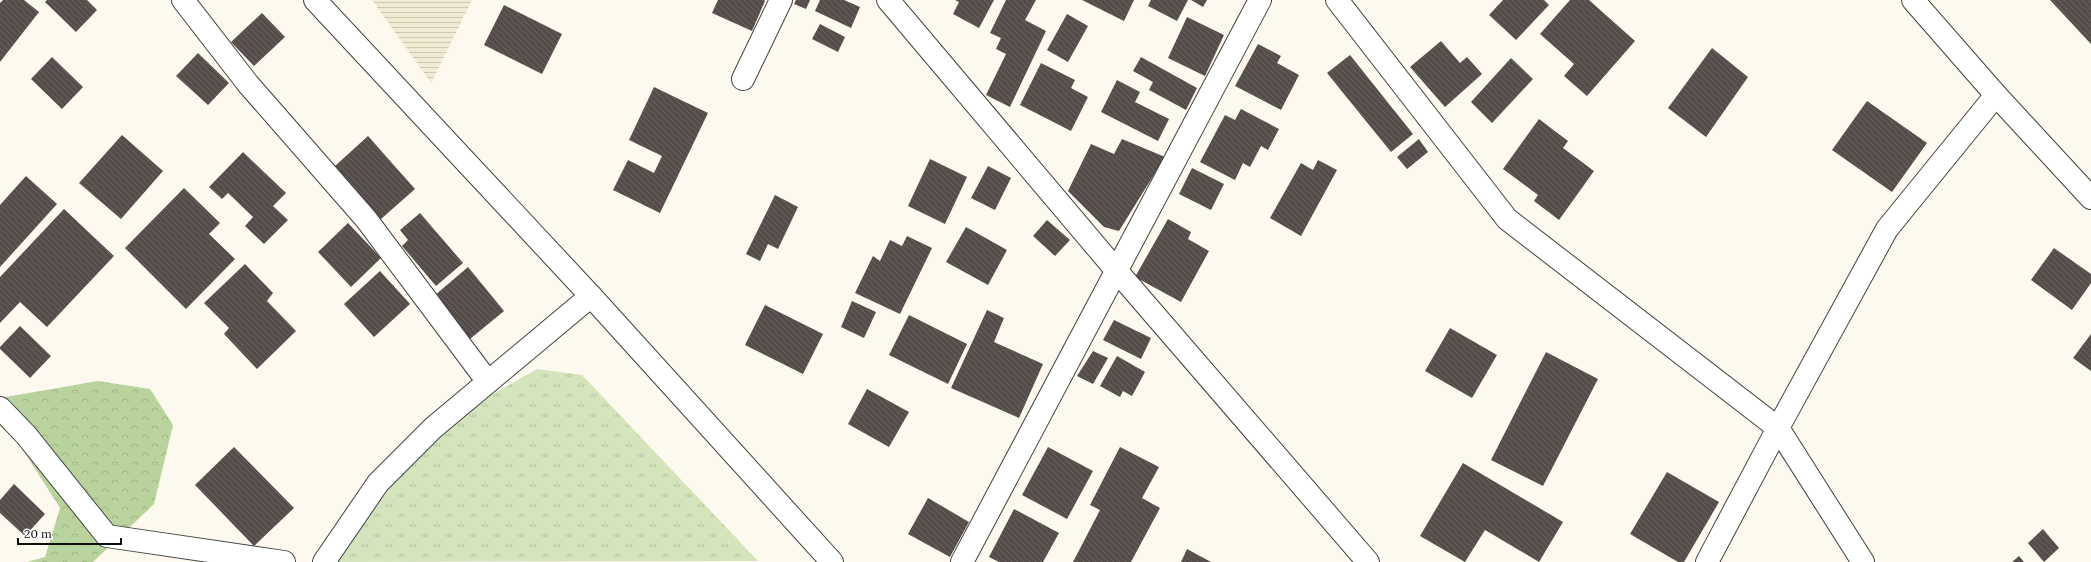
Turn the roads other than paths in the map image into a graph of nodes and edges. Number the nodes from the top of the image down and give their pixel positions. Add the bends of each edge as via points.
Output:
1 (183, 0) edge
2 (315, 0) edge
3 (781, 0) edge
4 (888, 0) edge
5 (1260, 0) edge
6 (1337, 0) edge
7 (1913, 0) edge
8 (743, 79) dead end
9 (1996, 95) junction
10 (2091, 198) edge
11 (1116, 270) junction
12 (591, 296) junction
13 (488, 382) junction
14 (0, 408) edge
15 (1778, 428) junction
16 (284, 562) edge
17 (324, 562) edge
18 (832, 562) edge
19 (962, 562) edge
20 (1368, 562) edge
21 (1707, 562) edge
22 (1863, 562) edge

1 - 13 street via 248,84 366,219
2 - 12 street
3 - 8 street
4 - 11 street
5 - 11 street
6 - 15 street via 1507,219
7 - 9 street
9 - 10 street
9 - 15 street via 1887,229
11 - 19 street
11 - 20 street
12 - 13 street
12 - 18 street
13 - 17 street via 433,428 378,483
14 - 16 street via 26,435 107,536
15 - 21 street
15 - 22 street

